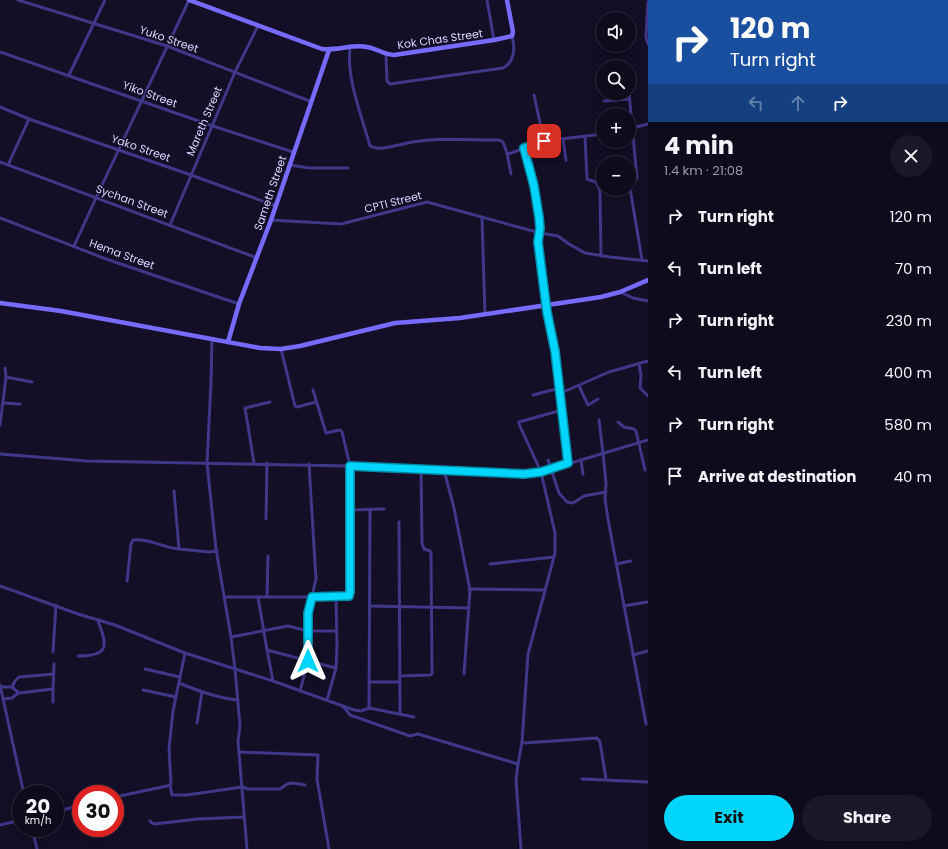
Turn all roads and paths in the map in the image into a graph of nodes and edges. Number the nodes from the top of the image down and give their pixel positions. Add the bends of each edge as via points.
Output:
1 (18, 0) edge
2 (105, 0) edge
3 (189, 0) edge
4 (487, 0) edge
5 (507, 0) edge
6 (648, 2) edge
7 (94, 23) junction
8 (258, 26) junction
9 (647, 33) edge
10 (512, 36) junction
11 (494, 40) junction
12 (648, 44) edge
13 (167, 46) junction
14 (350, 48) junction
15 (329, 50) junction
16 (0, 52) edge
17 (386, 55) junction
18 (235, 72) junction
19 (69, 75) junction
20 (534, 95) dead end
21 (142, 100) junction
22 (616, 100) edge
23 (604, 101) dead end
24 (312, 102) junction
25 (0, 107) edge
26 (29, 119) junction
27 (648, 124) edge
28 (213, 126) junction
29 (636, 127) edge
30 (596, 135) edge
31 (585, 137) junction
32 (563, 139) junction
33 (544, 141) junction
34 (524, 148) junction
35 (633, 148) edge
36 (118, 150) junction
37 (293, 152) junction
38 (507, 154) junction
39 (566, 160) dead end
40 (0, 162) edge
41 (8, 165) junction
42 (289, 165) junction
43 (348, 168) dead end
44 (511, 174) dead end
45 (191, 175) junction
46 (96, 198) junction
47 (276, 206) junction
48 (482, 217) junction
49 (0, 218) edge
50 (271, 220) junction
51 (170, 225) junction
52 (540, 232) junction
53 (74, 246) junction
54 (601, 256) junction
55 (257, 258) junction
56 (642, 260) junction
57 (648, 261) edge
58 (648, 280) edge
59 (620, 292) junction
60 (648, 300) edge
61 (0, 303) edge
62 (239, 304) junction
63 (545, 305) junction
64 (485, 315) junction
65 (212, 339) junction
66 (228, 342) junction
67 (281, 349) junction
68 (648, 362) edge
69 (639, 364) junction
70 (5, 368) dead end
71 (6, 377) junction
72 (32, 382) dead end
73 (579, 386) junction
74 (560, 388) junction
75 (314, 390) dead end
76 (561, 393) junction
77 (533, 395) dead end
78 (648, 396) edge
79 (598, 399) dead end
80 (270, 402) dead end
81 (316, 402) junction
82 (3, 403) junction
83 (20, 404) dead end
84 (562, 410) junction
85 (599, 420) dead end
86 (618, 422) dead end
87 (0, 425) edge
88 (648, 440) edge
89 (640, 442) junction
90 (603, 453) junction
91 (0, 454) edge
92 (548, 460) dead end
93 (580, 460) junction
94 (207, 463) junction
95 (254, 463) junction
96 (267, 463) junction
97 (568, 463) junction
98 (309, 464) junction
99 (350, 466) junction
100 (551, 468) junction
101 (421, 469) junction
102 (444, 470) junction
103 (645, 470) dead end
104 (541, 472) junction
105 (583, 474) dead end
106 (174, 491) dead end
107 (606, 492) junction
108 (370, 509) junction
109 (384, 509) dead end
110 (351, 510) junction
111 (266, 519) dead end
112 (400, 522) dead end
113 (179, 549) junction
114 (217, 551) junction
115 (268, 556) dead end
116 (554, 557) junction
117 (631, 562) dead end
118 (490, 564) dead end
119 (616, 564) junction
120 (127, 581) dead end
121 (0, 586) edge
122 (469, 589) junction
123 (545, 590) junction
124 (224, 597) junction
125 (258, 597) junction
126 (312, 597) junction
127 (336, 597) junction
128 (267, 598) junction
129 (648, 602) edge
130 (400, 605) junction
131 (56, 606) junction
132 (370, 606) junction
133 (624, 606) junction
134 (433, 607) junction
135 (468, 608) junction
136 (98, 621) junction
137 (264, 630) junction
138 (308, 631) junction
139 (337, 631) junction
140 (231, 637) junction
141 (267, 650) junction
142 (648, 651) edge
143 (53, 652) dead end
144 (185, 653) junction
145 (633, 655) junction
146 (78, 656) dead end
147 (308, 661) junction
148 (54, 664) dead end
149 (336, 668) junction
150 (145, 669) dead end
151 (235, 669) junction
152 (54, 674) junction
153 (464, 674) dead end
154 (400, 676) junction
155 (180, 677) junction
156 (273, 680) junction
157 (370, 682) junction
158 (400, 682) junction
159 (179, 683) junction
160 (0, 686) edge
161 (12, 687) junction
162 (53, 689) junction
163 (143, 690) dead end
164 (300, 691) junction
165 (202, 692) junction
166 (18, 693) junction
167 (176, 697) junction
168 (3, 699) junction
169 (238, 700) junction
170 (327, 700) junction
171 (53, 702) dead end
172 (343, 706) junction
173 (369, 708) junction
174 (400, 714) junction
175 (414, 717) dead end
176 (197, 723) dead end
177 (646, 724) dead end
178 (522, 742) junction
179 (239, 752) junction
180 (518, 764) junction
181 (582, 779) dead end
182 (606, 779) junction
183 (648, 782) edge
184 (22, 785) edge
185 (170, 785) junction
186 (305, 785) dead end
187 (242, 787) junction
188 (124, 795) edge
189 (244, 817) junction
190 (150, 821) dead end
191 (12, 822) edge
192 (0, 825) edge
193 (34, 837) edge
194 (37, 849) edge
195 (247, 849) edge
196 (329, 849) edge
197 (521, 849) edge

1 - 7 street, Yuko Street
2 - 7 street
3 - 8 street, Kok Chas Street
3 - 13 street
4 - 11 street
5 - 10 street
6 - 9 street
7 - 13 street, Yuko Street
7 - 19 street
8 - 15 street, Kok Chas Street
8 - 18 street, Mareth Street
9 - 12 street
10 - 11 street, Kok Chas Street
10 - 17 street via 515,44 513,55 511,62 503,68 390,84 387,81
11 - 17 street, Kok Chas Street
13 - 18 street, Yuko Street
13 - 21 street
14 - 15 street, Kok Chas Street
14 - 17 street, Kok Chas Street via 366,46
14 - 38 street via 348,57 352,79 370,146 388,147 419,140 499,140 503,142
15 - 24 street, Sameth Street
16 - 19 street, Yiko Street
18 - 24 street, Yuko Street
18 - 28 street, Mareth Street
19 - 21 street, Yiko Street
20 - 33 street
21 - 28 street, Yiko Street
21 - 36 street
22 - 23 street
24 - 37 street, Sameth Street
25 - 26 street, Yako Street
26 - 36 street, Yako Street
26 - 41 street
27 - 29 street
28 - 37 street, Yiko Street
28 - 45 street, Mareth Street
30 - 31 street
31 - 32 street
31 - 54 street via 587,179 596,182 600,191
32 - 33 street
32 - 39 street
33 - 34 street
34 - 38 street
34 - 52 street via 534,186
35 - 56 street via 636,178 630,188
36 - 45 street, Yako Street
36 - 46 street
37 - 42 street, Sameth Street
38 - 44 street
40 - 41 street, Sychan Street
41 - 46 street, Sychan Street
42 - 43 street via 308,168
42 - 47 street, Sameth Street
45 - 47 street, Yako Street
45 - 51 street, Mareth Street
46 - 51 street, Sychan Street
46 - 53 street
47 - 50 street, Sameth Street
48 - 50 street, CPTI Street via 427,202 341,224
48 - 52 street, CPTI Street
48 - 64 street
49 - 53 street, Hema Street
50 - 55 street, Sameth Street
51 - 55 street, Sychan Street
52 - 54 street, CPTI Street via 558,236 585,253
52 - 63 street via 538,242
53 - 62 street, Hema Street
54 - 56 street, CPTI Street
55 - 62 street, Sameth Street
56 - 57 street, CPTI Street
58 - 59 street
59 - 60 street via 633,298
59 - 63 street
61 - 65 street via 61,311
62 - 66 street, Sameth Street
63 - 64 street
63 - 74 street
64 - 67 street via 395,323
65 - 66 street
65 - 94 street
66 - 67 street
67 - 81 street via 295,406
68 - 69 street
69 - 73 street via 609,372
69 - 78 street via 640,388
70 - 71 street
71 - 72 street
71 - 82 street
73 - 76 street
73 - 79 street via 588,405
74 - 76 street
74 - 77 street
75 - 81 street
76 - 84 street
80 - 95 street via 245,408
81 - 99 street via 326,433 340,430 342,432
82 - 83 street
82 - 87 street
84 - 97 street
84 - 104 street via 519,422
85 - 90 street
86 - 89 street via 624,427 634,429
88 - 89 street
89 - 90 street
89 - 103 street
90 - 93 street
90 - 107 street
91 - 94 street via 87,461
92 - 100 street
93 - 97 street
93 - 105 street
94 - 95 street
94 - 114 street
95 - 96 street
96 - 98 street
96 - 111 street
97 - 100 street
98 - 99 street
98 - 126 street via 316,579
99 - 101 street
99 - 110 street
100 - 104 street
100 - 107 street via 560,493 567,502 572,503 584,496
101 - 102 street
101 - 134 street via 422,543 424,549 432,554
102 - 104 street via 524,474
102 - 122 street
104 - 116 street via 555,534
106 - 113 street
107 - 119 street
108 - 109 street
108 - 110 street
108 - 132 street
110 - 127 street via 350,592 349,596
112 - 130 street
113 - 114 street
113 - 120 street via 149,541 133,540 130,544
114 - 124 street
115 - 128 street
116 - 118 street
116 - 123 street
117 - 119 street
119 - 133 street
121 - 131 street
122 - 123 street
122 - 135 street
123 - 178 street via 528,654
124 - 125 street
124 - 140 street
125 - 128 street
125 - 137 street
126 - 127 street
126 - 128 street
126 - 138 street via 308,613
127 - 139 street
129 - 133 street
130 - 132 street
130 - 134 street
130 - 154 street
131 - 136 street
131 - 143 street
132 - 157 street
133 - 145 street
134 - 135 street
134 - 154 street via 432,674
135 - 153 street
136 - 144 street via 129,630
136 - 146 street via 105,640 102,649 95,655
137 - 138 street via 288,626
137 - 140 street
137 - 141 street
138 - 139 street
138 - 147 street
139 - 149 street
140 - 151 street
141 - 147 street
141 - 156 street
142 - 145 street
144 - 151 street
144 - 155 street
145 - 177 street
147 - 149 street
147 - 164 street
148 - 152 street
149 - 170 street
150 - 155 street
151 - 156 street
151 - 169 street
152 - 161 street via 19,677
152 - 162 street
154 - 158 street
155 - 159 street
156 - 164 street
157 - 158 street
157 - 173 street
158 - 174 street
159 - 165 street
159 - 167 street
160 - 161 street
160 - 168 street
161 - 166 street
162 - 166 street
162 - 171 street
163 - 167 street
164 - 170 street
165 - 169 street
165 - 176 street
166 - 168 street via 12,698
167 - 185 street via 169,748
168 - 184 street
169 - 179 street
170 - 172 street
172 - 173 street via 361,711
172 - 180 street via 350,715 410,736 418,734
173 - 174 street
174 - 175 street
178 - 180 street
178 - 182 street via 597,738 600,742
179 - 187 street
179 - 196 street via 318,755 317,779
180 - 197 street via 516,780
181 - 182 street
182 - 183 street
185 - 187 street via 172,795
185 - 188 street
186 - 187 street via 287,784 280,789
187 - 189 street
189 - 190 street via 154,824
189 - 195 street
191 - 192 street
193 - 194 street

